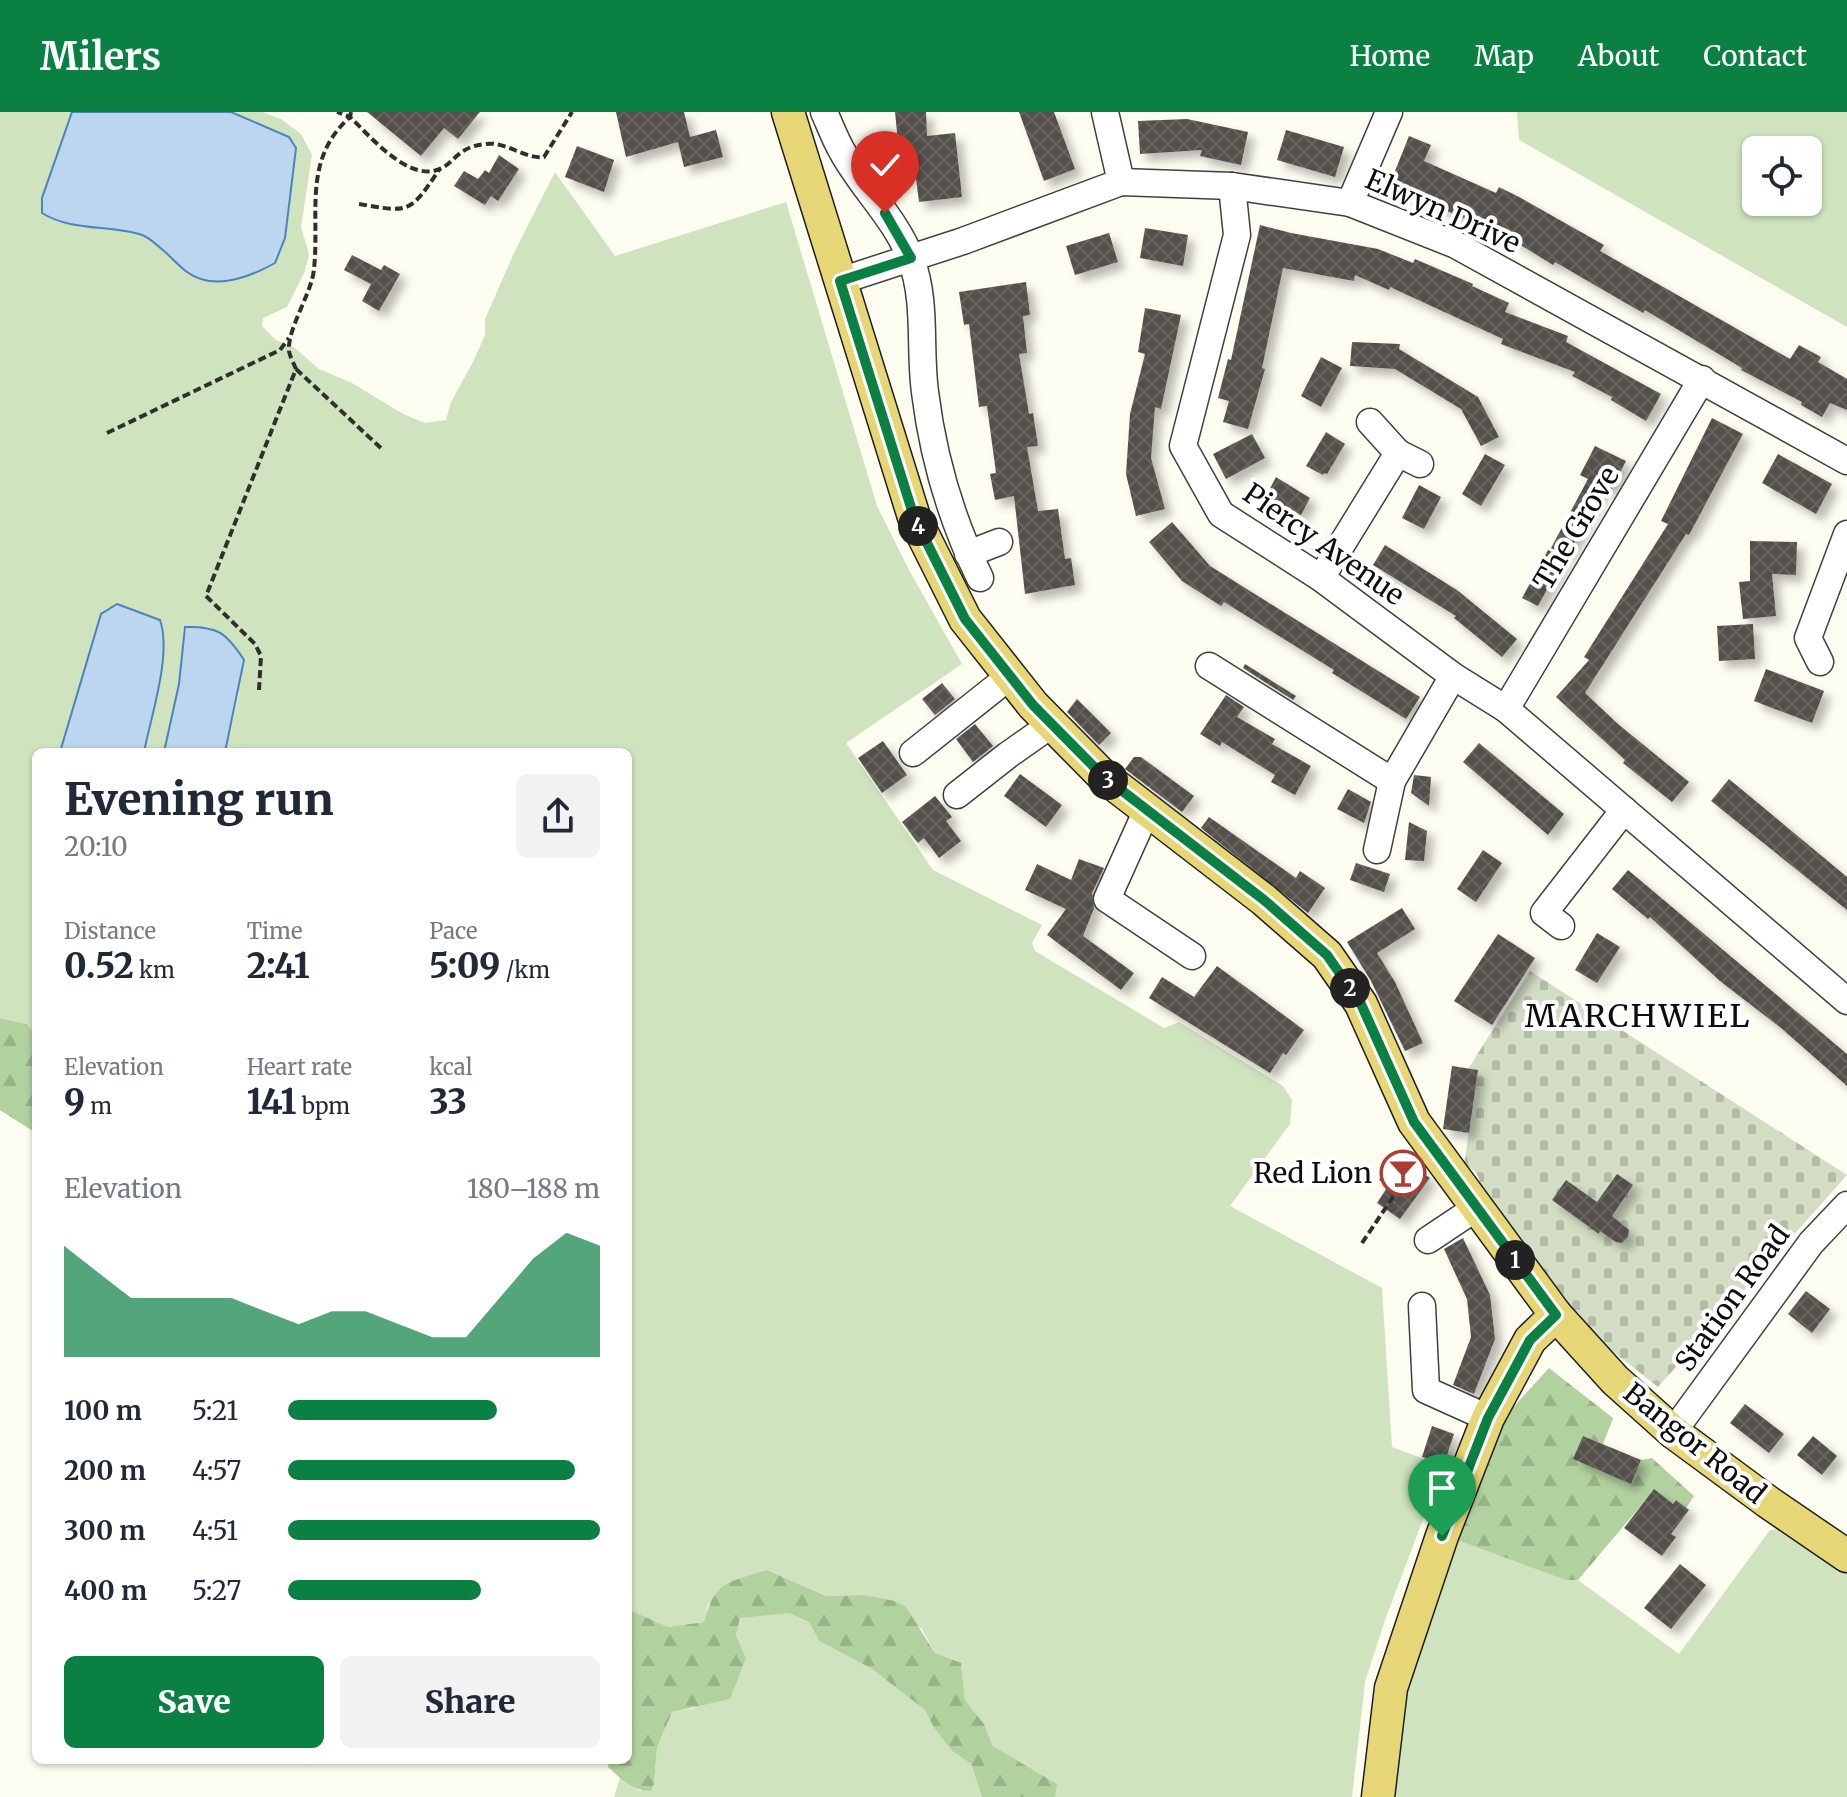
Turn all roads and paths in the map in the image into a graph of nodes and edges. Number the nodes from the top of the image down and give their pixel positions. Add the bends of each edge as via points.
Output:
1 (337, 112) edge
2 (572, 112) edge
3 (788, 112) edge
4 (824, 112) edge
5 (1105, 112) edge
6 (1389, 112) edge
7 (350, 114) edge
8 (439, 170) junction
9 (1121, 182) junction
10 (1232, 186) junction
11 (1350, 203) junction
12 (359, 204) dead end
13 (911, 258) junction
14 (840, 281) junction
15 (290, 336) junction
16 (296, 369) junction
17 (1702, 379) junction
18 (1370, 422) dead end
19 (107, 433) dead end
20 (383, 450) dead end
21 (1847, 461) edge
22 (1847, 534) edge
23 (999, 542) dead end
24 (968, 554) junction
25 (980, 578) dead end
26 (1321, 578) junction
27 (1820, 662) dead end
28 (1209, 666) dead end
29 (1010, 676) junction
30 (1453, 676) junction
31 (259, 690) dead end
32 (1506, 709) junction
33 (1052, 724) junction
34 (913, 753) dead end
35 (1392, 781) junction
36 (957, 795) dead end
37 (1147, 810) junction
38 (1624, 810) junction
39 (1377, 850) dead end
40 (1561, 926) dead end
41 (1192, 956) dead end
42 (1847, 1001) edge
43 (1397, 1191) dead end
44 (1847, 1205) edge
45 (1476, 1208) junction
46 (1428, 1240) dead end
47 (1362, 1243) dead end
48 (1422, 1306) dead end
49 (1556, 1315) junction
50 (1488, 1418) junction
51 (1673, 1432) junction
52 (1847, 1556) edge
53 (1378, 1797) edge

1 - 7 path
2 - 8 path via 544,157 486,144 459,152
3 - 14 main road, Bangor Road
4 - 13 street via 842,152
5 - 9 street
6 - 11 street
7 - 8 path via 394,158 409,167
7 - 15 path via 334,131 321,160 314,201 314,271
8 - 12 path via 417,202 395,210
9 - 10 street, Elwyn Drive
9 - 13 street, Elwyn Drive
10 - 11 street, Elwyn Drive
10 - 26 street, Piercy Avenue via 1237,235 1183,446 1221,514
11 - 17 street, Elwyn Drive via 1456,245
13 - 14 street, Elwyn Drive
13 - 24 street via 923,306 924,390 934,455
14 - 29 main road, Bangor Road via 914,517 965,619
15 - 16 path
15 - 19 path via 280,350
16 - 20 path
16 - 31 path via 206,596 255,644 261,656
17 - 21 street, Elwyn Drive
17 - 32 street, The Grove
18 - 26 street via 1409,458
22 - 27 street via 1798,636
23 - 24 street
24 - 25 street
26 - 30 street, Piercy Avenue
28 - 35 street
29 - 33 main road, Bangor Road
29 - 34 street
30 - 32 street, Piercy Avenue
30 - 35 street
32 - 38 street, Piercy Avenue
33 - 36 street
33 - 37 main road, Bangor Road via 1103,776
35 - 39 street
37 - 41 street via 1107,899
37 - 45 main road, Bangor Road via 1327,955 1361,1004 1414,1122
38 - 40 street via 1544,913
38 - 42 street, Piercy Avenue
43 - 47 path
44 - 51 street, Station Road via 1811,1243
45 - 46 street
45 - 49 main road, Bangor Road
48 - 50 street via 1419,1393
49 - 50 main road via 1530,1340
49 - 51 main road, Bangor Road via 1615,1380
50 - 53 main road via 1391,1688
51 - 52 main road, Bangor Road

